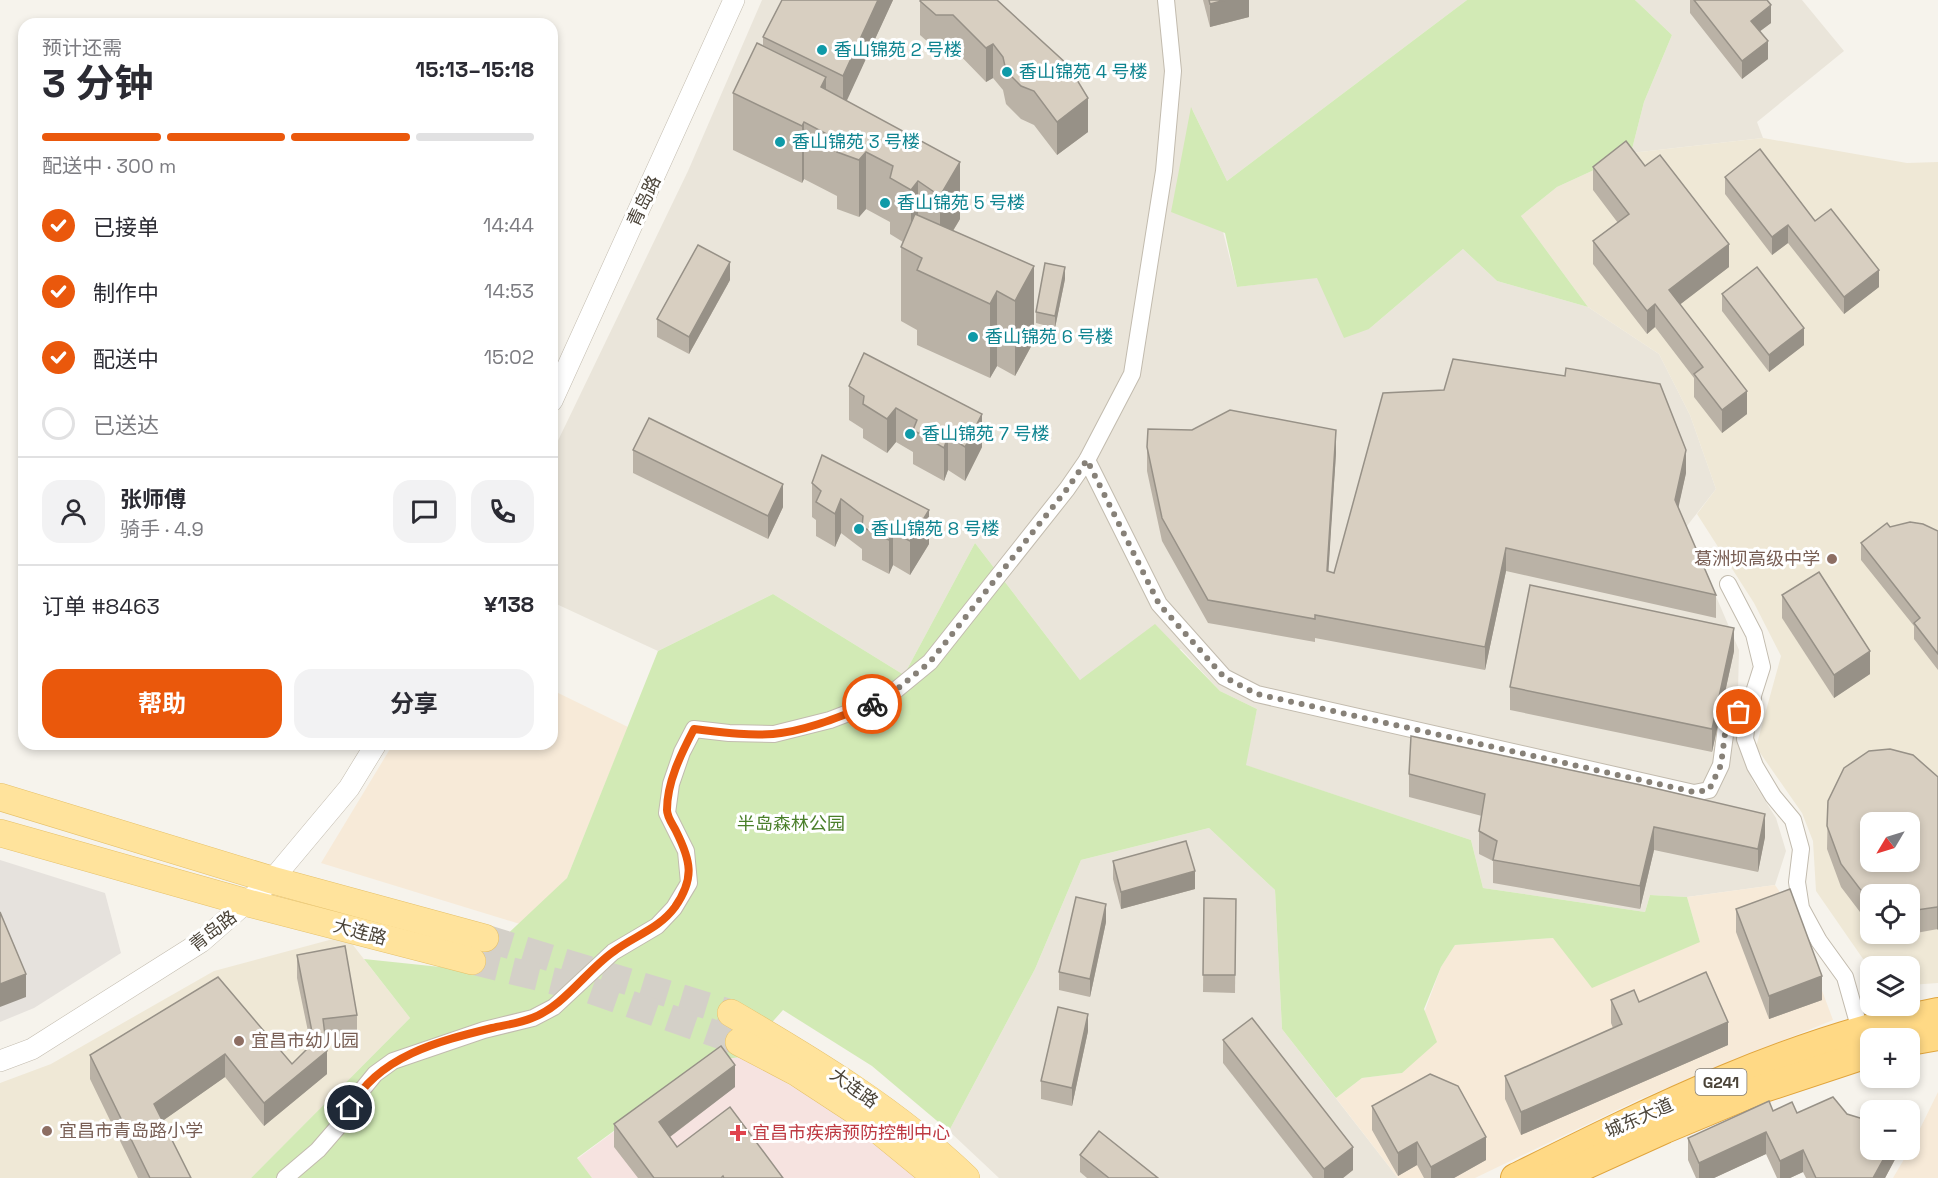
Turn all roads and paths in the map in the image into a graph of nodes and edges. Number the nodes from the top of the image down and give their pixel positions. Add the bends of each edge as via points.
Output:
1 (734, 0) edge
2 (1166, 0) edge
3 (558, 388) edge
4 (1087, 460) junction
5 (1728, 584) dead end
6 (1753, 698) junction
7 (372, 750) edge
8 (0, 797) edge
9 (0, 833) edge
10 (272, 880) junction
11 (248, 903) junction
12 (1938, 1012) edge
13 (731, 1013) tunnel mouth
14 (1861, 1028) edge
15 (1899, 1028) edge
16 (1938, 1036) edge
17 (1920, 1039) edge
18 (739, 1042) tunnel mouth
19 (1860, 1043) edge
20 (1860, 1044) edge
21 (0, 1061) edge
22 (285, 1178) edge
23 (937, 1178) edge
24 (966, 1178) edge
25 (1515, 1178) edge
26 (1557, 1178) edge

1 - 3 street, 青岛路
2 - 4 street via 1173,71 1164,171 1132,374
4 - 6 street via 1159,604 1224,677 1257,694 1694,792 1709,790 1721,765 1726,726
4 - 22 street via 930,662 885,699 830,720 774,734 694,729 671,784 667,813 686,851 689,883 674,908 657,926 613,952 554,1007 533,1018 393,1061 375,1074 318,1150
5 - 6 street via 1754,634 1762,667
6 - 14 street via 1746,739 1755,766 1793,820 1802,849 1797,882 1801,908 1845,977
7 - 10 street, 青岛路 via 349,788
8 - 10 main road, 大连路
9 - 11 main road, 大连路
10 - 11 street, 青岛路
10 - 11 main road, 大连路 via 478,950
11 - 21 street, 青岛路 via 201,942 141,981 32,1049
12 - 15 highway, 城东大道 / G241
13 - 24 main road, 大连路 via 829,1070 931,1144
16 - 17 highway
18 - 23 main road, 大连路 via 796,1072 854,1110
19 - 25 highway, 城东大道 / G241 via 1754,1068 1634,1119
20 - 26 highway, 城东大道 / G241

